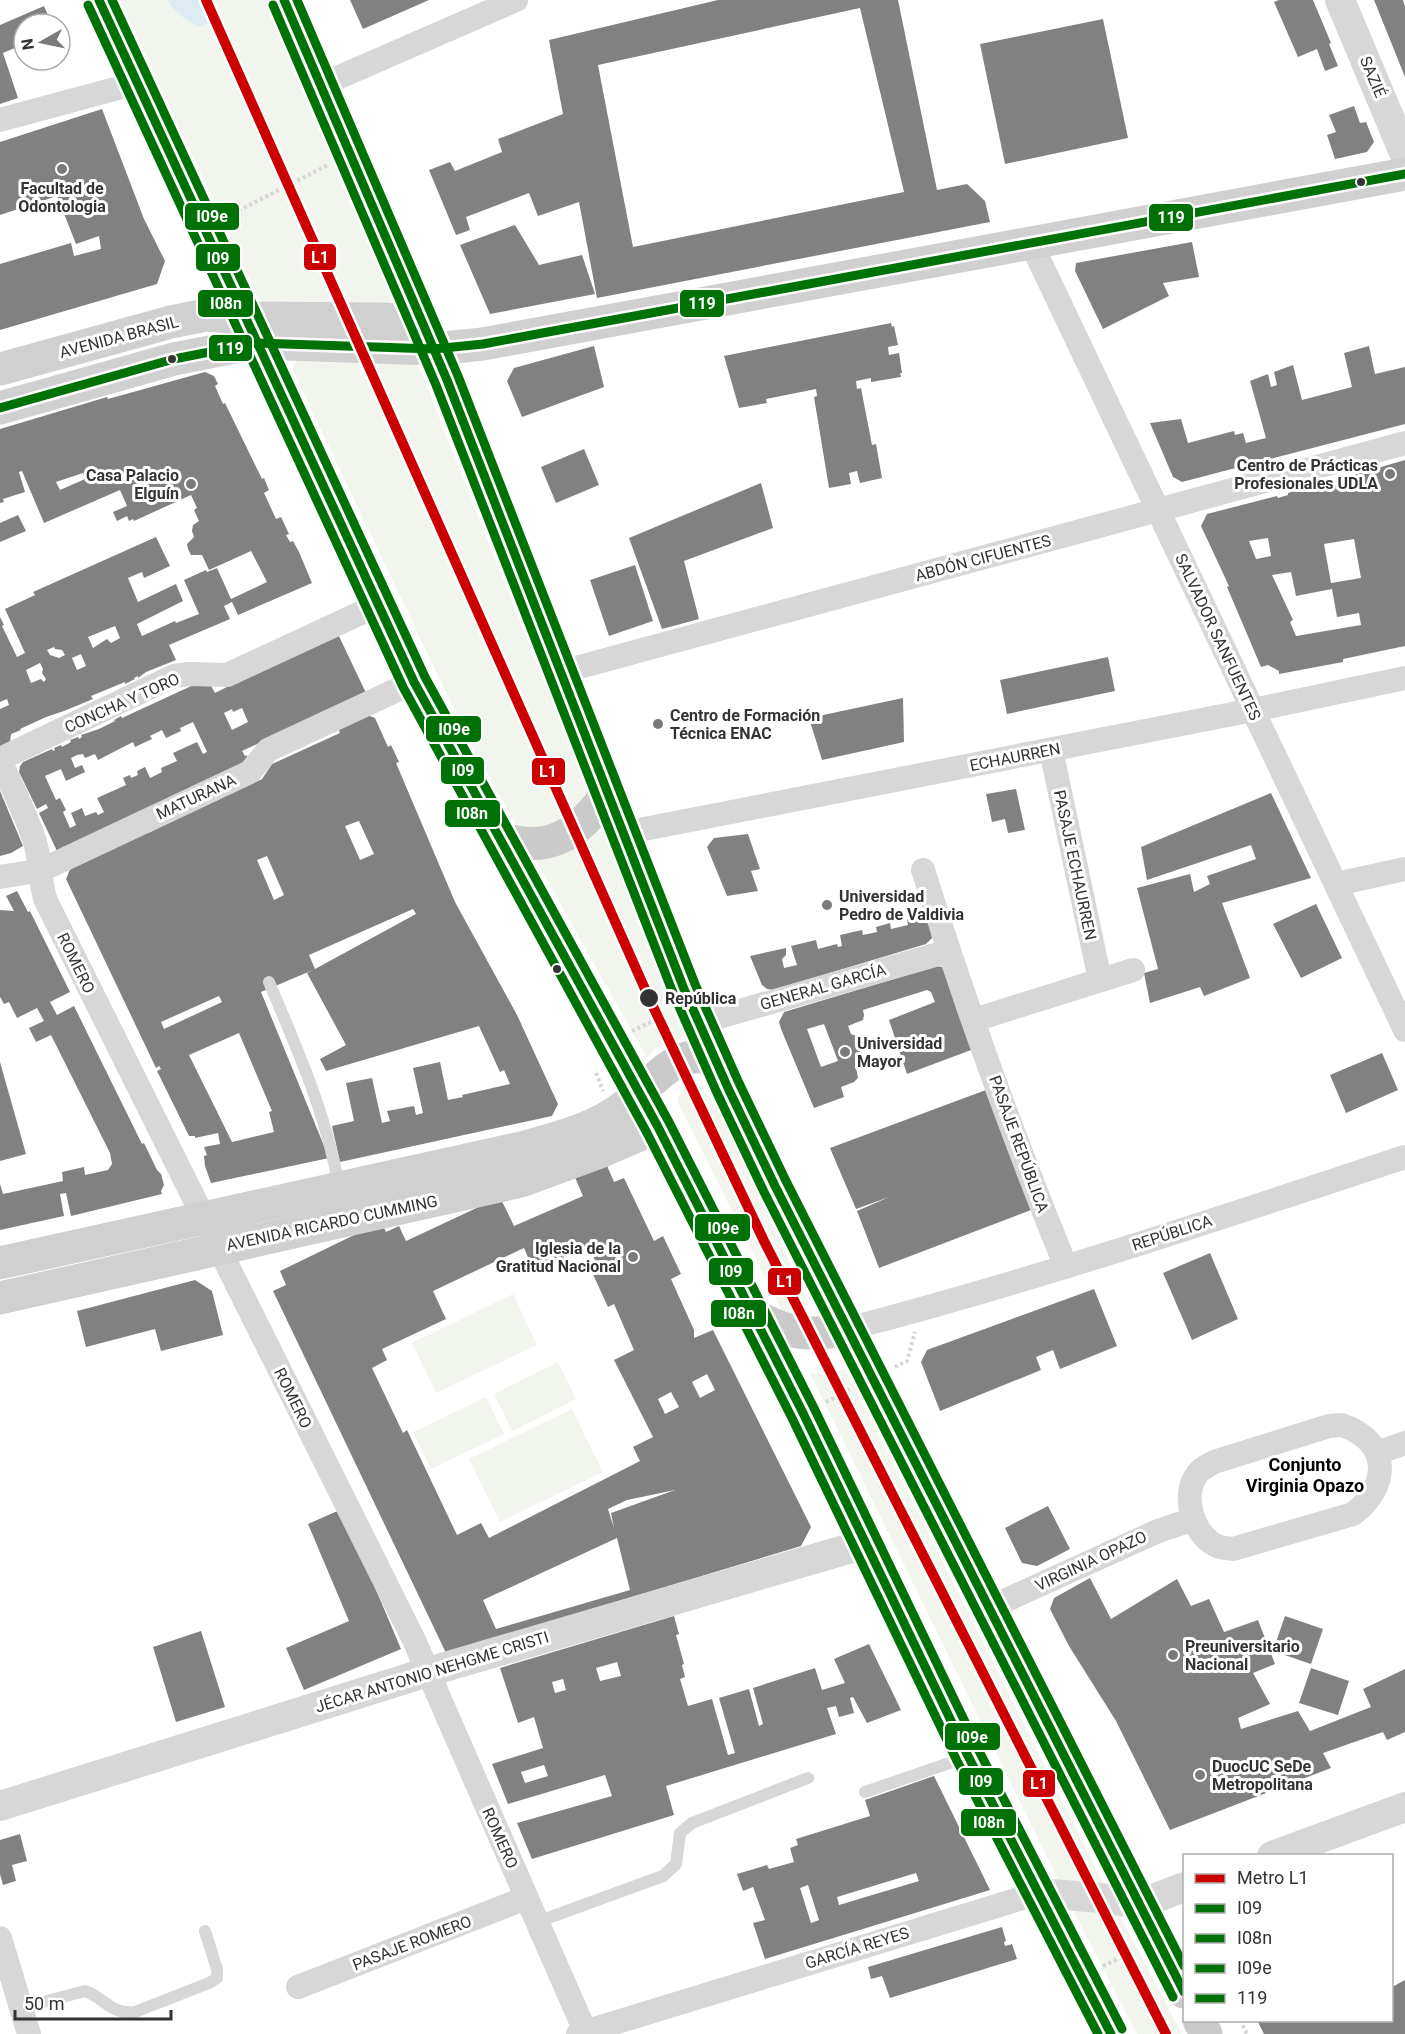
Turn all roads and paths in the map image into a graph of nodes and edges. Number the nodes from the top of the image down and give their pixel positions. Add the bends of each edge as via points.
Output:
1 (99, 0) edge
2 (284, 0) edge
3 (516, 0) edge
4 (1340, 0) edge
5 (136, 83) junction
6 (321, 85) junction
7 (0, 120) edge
8 (350, 152) junction
9 (1405, 155) edge
10 (1405, 174) edge
11 (203, 228) junction
12 (1031, 243) junction
13 (250, 330) junction
14 (434, 350) junction
15 (0, 369) edge
16 (0, 408) edge
17 (1405, 443) edge
18 (1158, 512) junction
19 (378, 604) junction
20 (561, 672) junction
21 (1405, 678) edge
22 (414, 682) junction
23 (1253, 710) junction
24 (1051, 750) junction
25 (0, 760) edge
26 (608, 792) junction
27 (624, 833) junction
28 (500, 837) junction
29 (1405, 869) edge
30 (923, 870) dead end
31 (39, 871) junction
32 (0, 877) edge
33 (1336, 884) junction
34 (949, 951) junction
35 (1133, 970) dead end
36 (1100, 980) junction
37 (269, 982) dead end
38 (974, 1020) junction
39 (698, 1023) junction
40 (1405, 1030) edge
41 (714, 1061) junction
42 (640, 1092) junction
43 (658, 1127) junction
44 (1405, 1157) edge
45 (339, 1189) junction
46 (203, 1218) junction
47 (346, 1222) junction
48 (218, 1248) junction
49 (0, 1263) edge
50 (1066, 1267) junction
51 (0, 1298) edge
52 (752, 1312) junction
53 (847, 1329) junction
54 (1405, 1443) edge
55 (1377, 1453) junction
56 (1194, 1519) junction
57 (865, 1544) junction
58 (991, 1607) junction
59 (428, 1672) junction
60 (968, 1756) junction
61 (808, 1778) dead end
62 (865, 1792) dead end
63 (0, 1806) edge
64 (1405, 1807) edge
65 (1277, 1854) edge
66 (1183, 1888) edge
67 (1039, 1893) junction
68 (526, 1898) junction
69 (1140, 1904) junction
70 (537, 1922) junction
71 (205, 1931) dead end
72 (0, 1938) edge
73 (298, 1987) dead end
74 (1183, 1988) edge
75 (21, 2008) junction
76 (586, 2033) edge
77 (29, 2034) edge
78 (1111, 2034) edge

1 - 5 main road
2 - 6 main road
3 - 6 street
4 - 9 street, SAZIÉ
5 - 7 street
5 - 11 main road
6 - 8 main road
8 - 11 path
8 - 14 main road
10 - 12 main road, AVENIDA BRASIL
11 - 13 main road
12 - 14 main road, AVENIDA BRASIL
12 - 18 street, SALVADOR SANFUENTES
13 - 14 main road, AVENIDA BRASIL
13 - 15 main road, AVENIDA BRASIL via 206,315
13 - 16 main road, AVENIDA BRASIL via 174,359
13 - 19 main road
14 - 20 main road
17 - 18 street, ABDÓN CIFUENTES
18 - 20 street, ABDÓN CIFUENTES
18 - 23 street, SALVADOR SANFUENTES
19 - 22 main road
19 - 25 street, CONCHA Y TORO via 227,675 174,676
20 - 26 main road
21 - 23 street, ECHAURREN
22 - 28 main road
22 - 31 street, MATURANA via 268,750 250,772
23 - 24 street, ECHAURREN
23 - 33 street, SALVADOR SANFUENTES
24 - 27 street, ECHAURREN
24 - 36 street, PASAJE ECHAURREN
25 - 31 street, ROMERO via 35,840
26 - 27 main road
26 - 28 main road via 586,820 562,837 536,844
27 - 39 main road
28 - 42 main road
29 - 33 street
30 - 34 street, PASAJE REPÚBLICA
31 - 32 street, MATURANA
31 - 46 street, ROMERO via 46,901
33 - 40 street, SALVADOR SANFUENTES
34 - 38 street, PASAJE REPÚBLICA
34 - 39 street, GENERAL GARCÍA
35 - 36 street
36 - 38 street
37 - 45 lane via 309,1076 334,1157
38 - 50 street, PASAJE REPÚBLICA
39 - 41 main road
41 - 42 main road via 698,1056 682,1059
41 - 53 main road
42 - 43 main road
42 - 45 main road, AVENIDA RICARDO CUMMING via 614,1115 580,1131
43 - 47 main road, AVENIDA RICARDO CUMMING via 541,1175
43 - 52 main road
44 - 50 street, REPÚBLICA
45 - 46 main road, AVENIDA RICARDO CUMMING
45 - 47 main road
46 - 48 street, ROMERO
46 - 49 main road, AVENIDA RICARDO CUMMING
47 - 48 main road, AVENIDA RICARDO CUMMING
48 - 51 main road, AVENIDA RICARDO CUMMING
48 - 59 street, ROMERO
50 - 53 street, REPÚBLICA
52 - 53 main road via 782,1329 798,1333
52 - 57 main road
53 - 58 main road
54 - 55 street
55 - 56 street via 1365,1437 1342,1425 1214,1462 1195,1479 1191,1498
55 - 56 street via 1377,1488 1366,1503 1345,1517 1233,1549 1215,1545
56 - 58 street, VIRGINIA OPAZO via 1158,1531
57 - 59 street, JÉCAR ANTONIO NEHGME CRISTI
57 - 60 main road
58 - 69 main road
59 - 63 street, JÉCAR ANTONIO NEHGME CRISTI
59 - 68 street, ROMERO
60 - 62 lane
60 - 67 main road
61 - 70 lane via 692,1823 680,1833 676,1864 663,1876
64 - 65 street
66 - 69 street
67 - 69 street, GARCÍA REYES
67 - 76 street, GARCÍA REYES
67 - 78 main road
68 - 70 street, ROMERO
68 - 73 street, PASAJE ROMERO
69 - 74 main road
70 - 76 street, ROMERO
71 - 75 lane via 217,1970 217,1978 209,1983 135,2012 115,2011 84,1991
72 - 75 street
75 - 77 street

